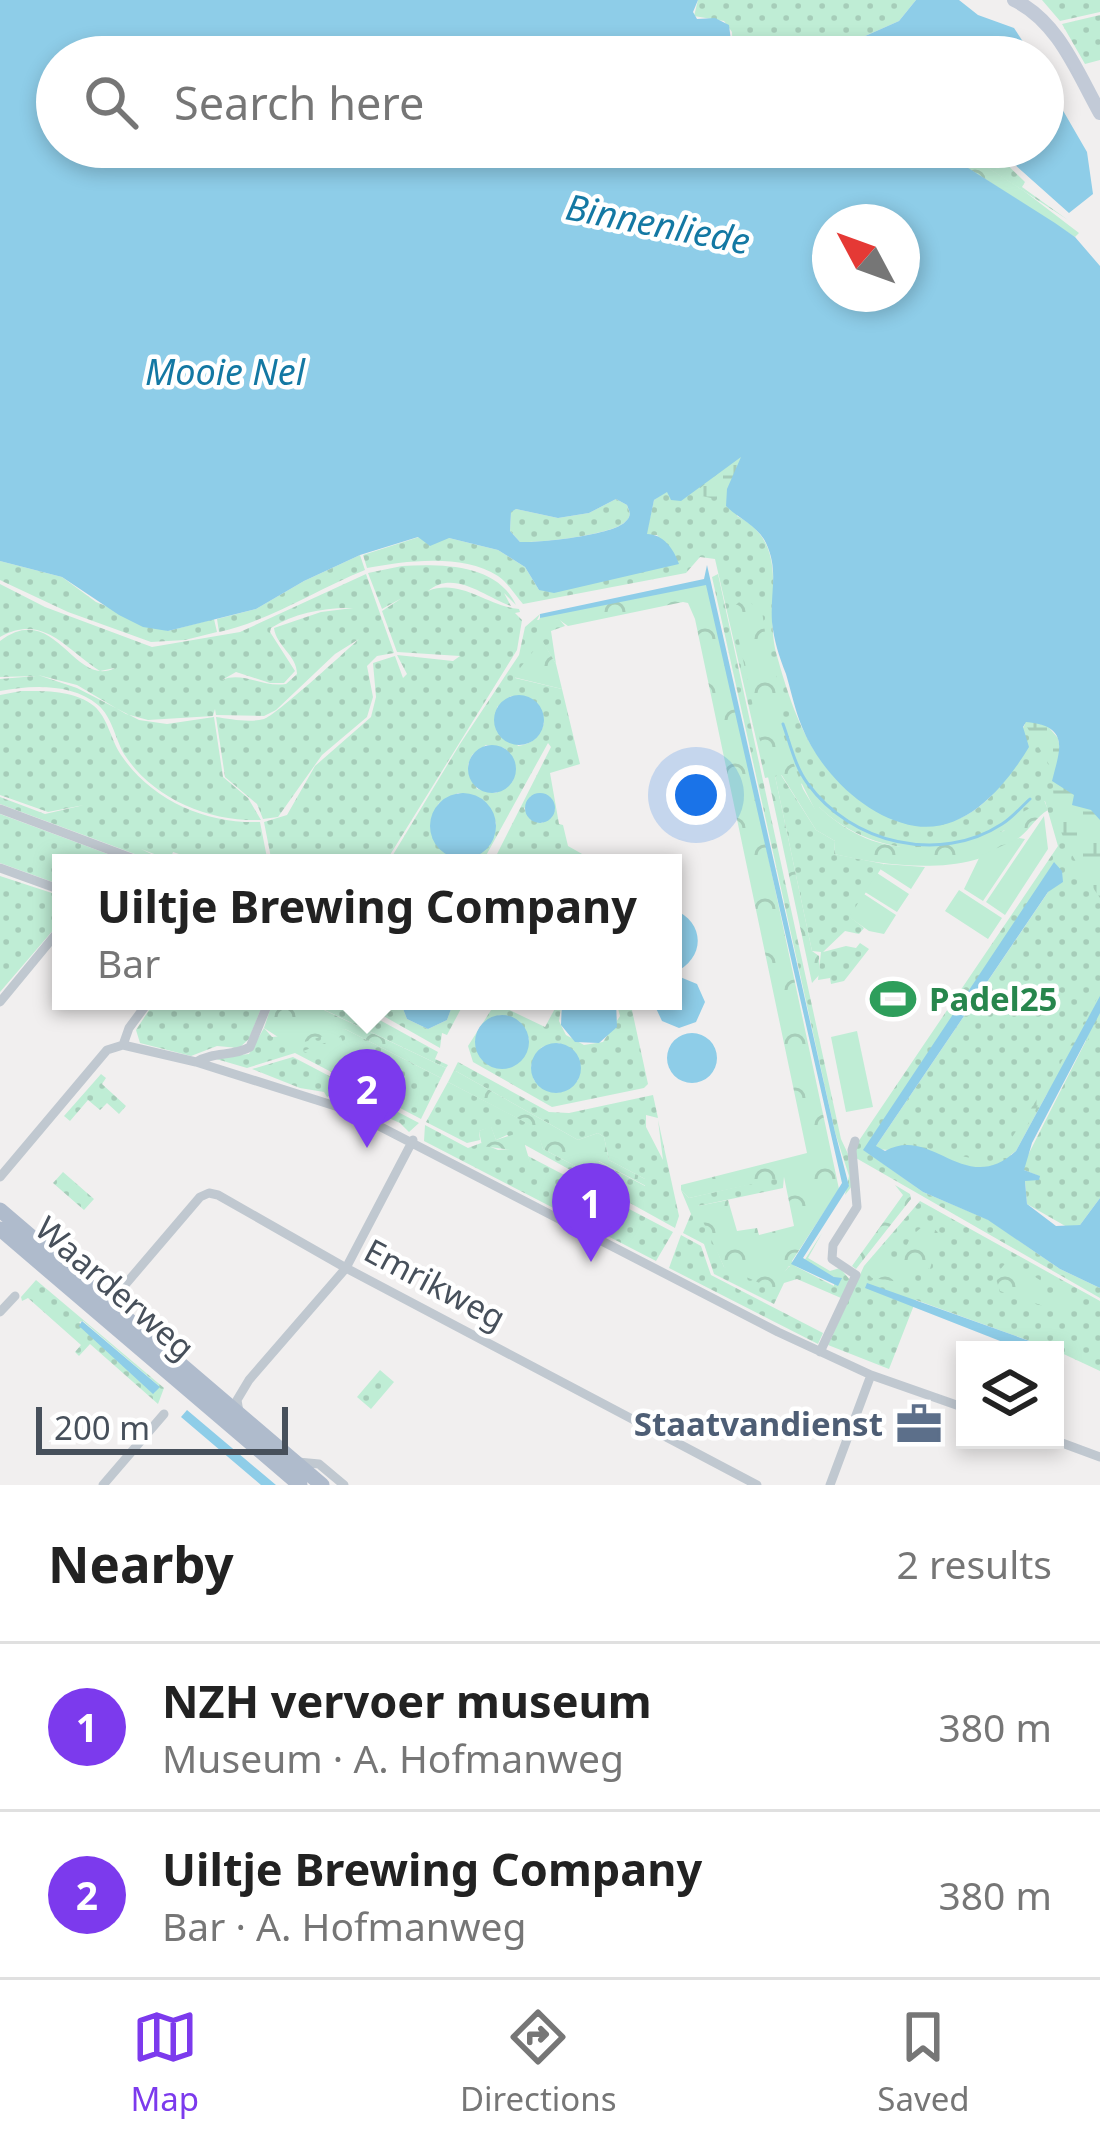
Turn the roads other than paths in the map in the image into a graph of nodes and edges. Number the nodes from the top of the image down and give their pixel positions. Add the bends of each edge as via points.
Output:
1 (1014, 0) edge
2 (1056, 36) edge
3 (1064, 50) edge
4 (1100, 113) edge
5 (0, 809) edge
6 (121, 854) edge
7 (0, 868) edge
8 (52, 887) edge
9 (52, 939) edge
10 (0, 1002) edge
11 (142, 1010) edge
12 (265, 1010) edge
13 (123, 1045) junction
14 (196, 1063) junction
15 (413, 1140) junction
16 (855, 1141) dead end
17 (0, 1177) edge
18 (0, 1210) edge
19 (0, 1229) edge
20 (346, 1268) junction
21 (118, 1293) dead end
22 (15, 1296) dead end
23 (0, 1312) edge
24 (820, 1352) junction
25 (871, 1375) junction
26 (956, 1405) edge
27 (238, 1412) junction
28 (164, 1414) dead end
29 (1064, 1443) edge
30 (1100, 1456) edge
31 (296, 1462) junction
32 (103, 1485) edge
33 (300, 1485) edge
34 (322, 1485) edge
35 (344, 1485) edge
36 (757, 1485) edge
37 (830, 1485) edge

1 - 2 street
3 - 4 street
5 - 6 street
7 - 8 street
9 - 10 street
11 - 13 street
12 - 14 street via 250,1048
13 - 14 street
13 - 17 street via 103,1053
14 - 15 street via 322,1100
15 - 20 street
15 - 24 street
16 - 24 street via 857,1207 832,1245 832,1259 856,1275
18 - 27 main road, Waarderweg
19 - 33 main road, Waarderweg
20 - 21 street, Emrikweg via 209,1193
20 - 27 street via 249,1380
20 - 36 street, Emrikweg
22 - 23 street
24 - 25 street
25 - 26 street
25 - 37 street
27 - 31 main road, Waarderweg
28 - 32 street
29 - 30 street
31 - 34 main road, Waarderweg
31 - 35 street, Waarderweg via 320,1464

